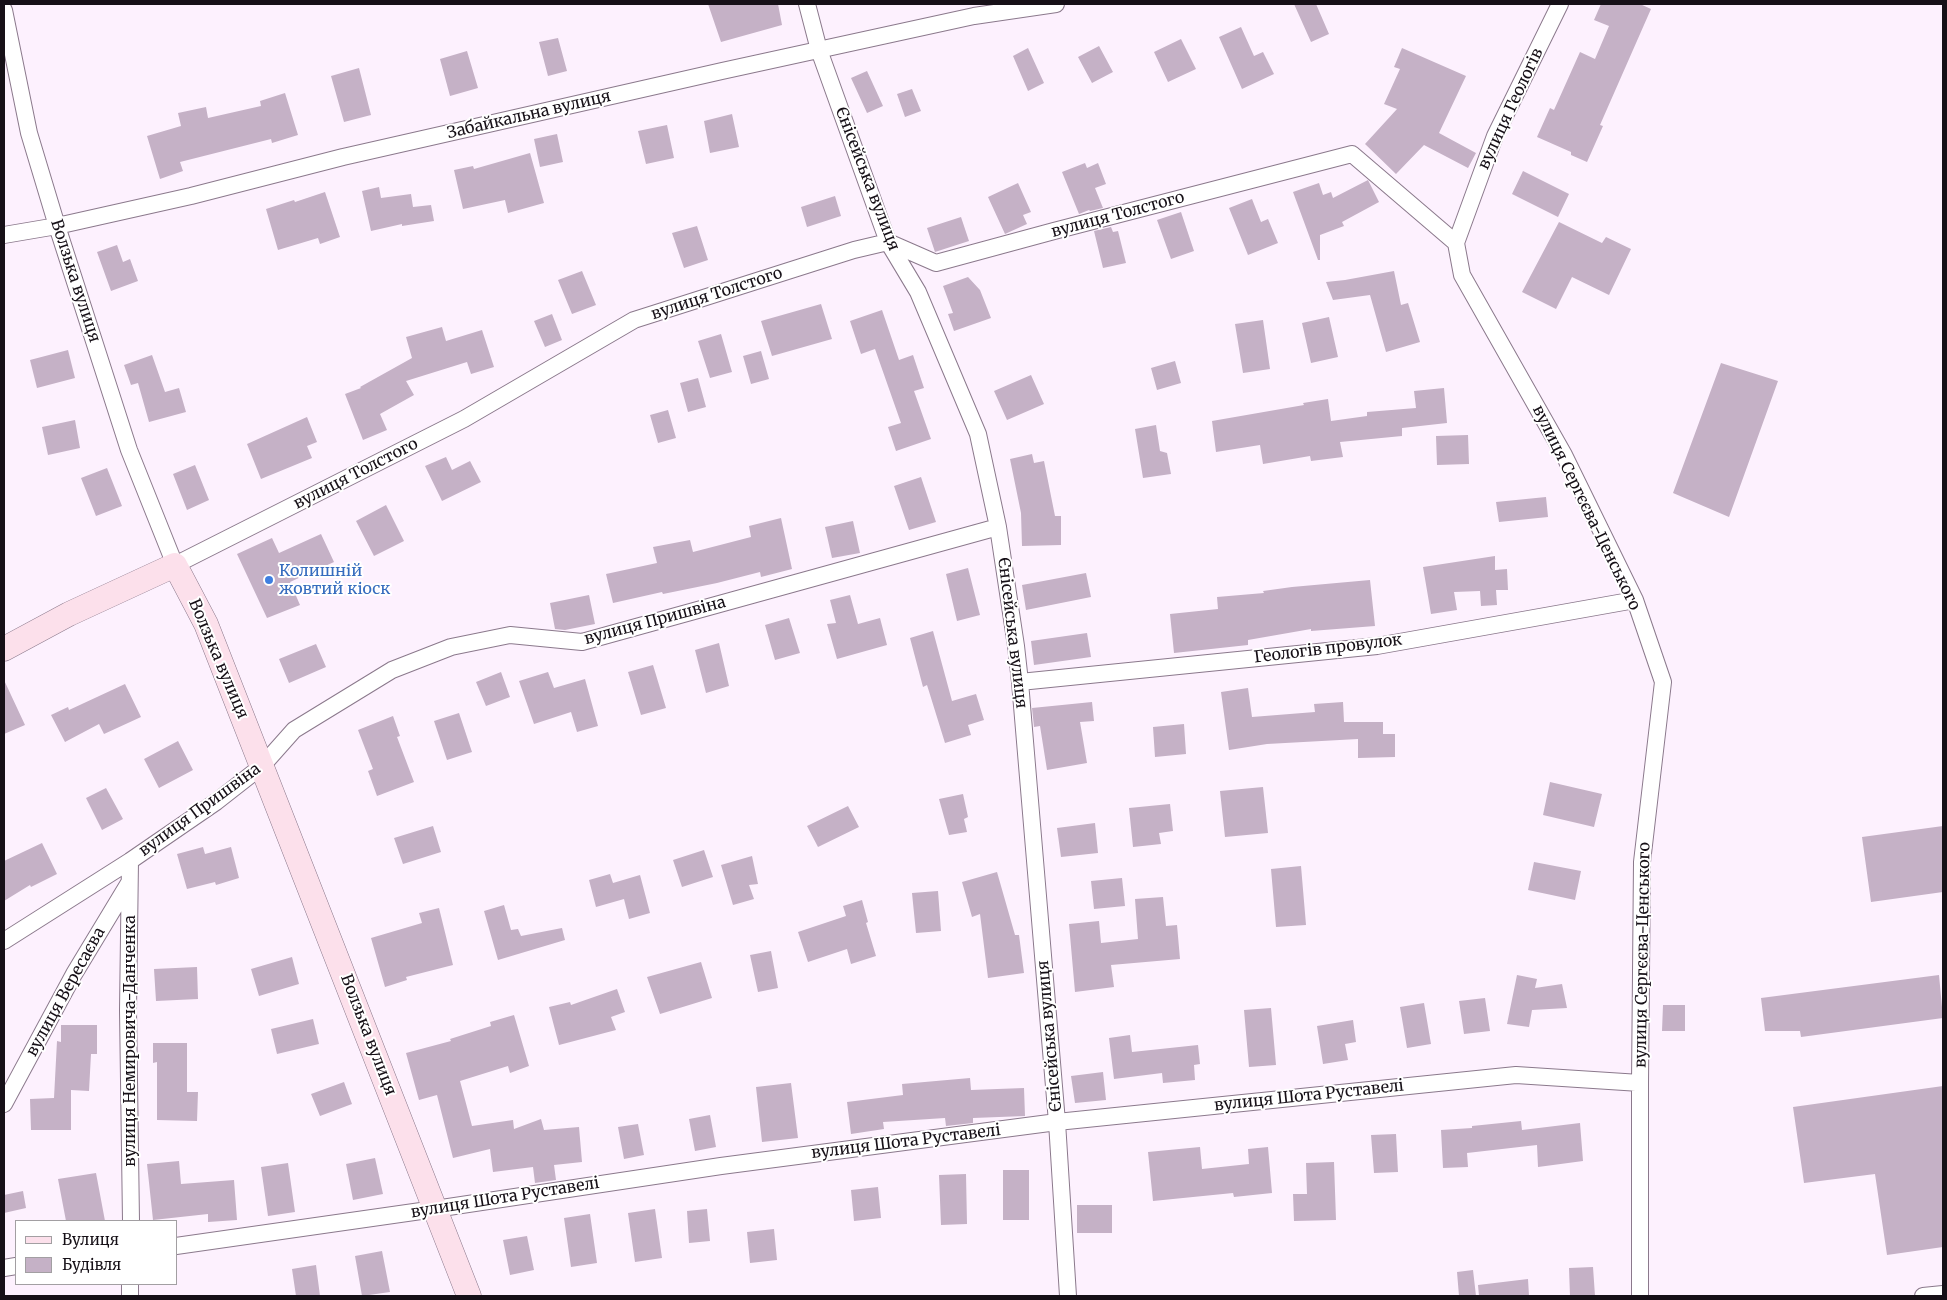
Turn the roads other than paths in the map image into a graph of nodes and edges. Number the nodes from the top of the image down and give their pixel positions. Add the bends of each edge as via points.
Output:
1 (807, 4) edge
2 (1056, 4) edge
3 (1560, 4) edge
4 (4, 10) edge
5 (819, 50) junction
6 (57, 226) junction
7 (4, 235) edge
8 (888, 242) junction
9 (1456, 243) junction
10 (998, 527) junction
11 (175, 566) junction
12 (1634, 600) junction
13 (4, 649) edge
14 (1020, 682) junction
15 (262, 766) junction
16 (130, 861) junction
17 (130, 881) junction
18 (4, 940) edge
19 (1640, 1083) junction
20 (4, 1104) edge
21 (1057, 1122) junction
22 (435, 1209) junction
23 (131, 1220) edge
24 (178, 1246) edge
25 (1943, 1294) edge
26 (469, 1296) edge
27 (1068, 1296) edge
28 (1640, 1296) edge
29 (1923, 1296) edge

1 - 5 street, Єнісейська вулиця
2 - 5 street, Забайкальна вулиця via 974,16
3 - 9 street, вулиця Геологів via 1495,136
4 - 6 street, Волзька вулиця via 28,133
5 - 6 street, Забайкальна вулиця via 343,157
5 - 8 street, Єнісейська вулиця
6 - 7 street, Забайкальна вулиця
6 - 11 street, Волзька вулиця via 130,450
8 - 9 street, вулиця Толстого via 936,263 1352,154
8 - 10 street, Єнісейська вулиця via 918,292 978,434
8 - 11 street, вулиця Толстого via 634,320 464,419
9 - 12 street, вулиця Сергєєва-Ценського via 1462,275 1564,455
10 - 14 street, Єнісейська вулиця
10 - 15 street, вулиця Пришвіна via 582,642 510,635 451,647 392,670 294,730
11 - 13 street, вулиця Толстого via 69,614
11 - 15 street, Волзька вулиця via 206,624
12 - 14 street, Геологів провулок via 1377,646
12 - 19 street, вулиця Сергєєва-Ценського via 1663,682 1642,862
14 - 21 street, Єнісейська вулиця
15 - 16 street, вулиця Пришвіна
15 - 22 street, Волзька вулиця
16 - 17 street, вулиця Немировича-Данченка
16 - 18 street, вулиця Пришвіна
17 - 20 street, вулиця Вересаєва via 74,974
17 - 23 street, вулиця Немировича-Данченка
19 - 21 street, вулиця Шота Руставелі via 1516,1075
19 - 28 street, вулиця Сергєєва-Ценського
21 - 22 street, вулиця Шота Руставелі via 721,1166
21 - 27 street, Єнісейська вулиця
22 - 24 street, вулиця Шота Руставелі
22 - 26 street, Волзька вулиця
25 - 29 street

